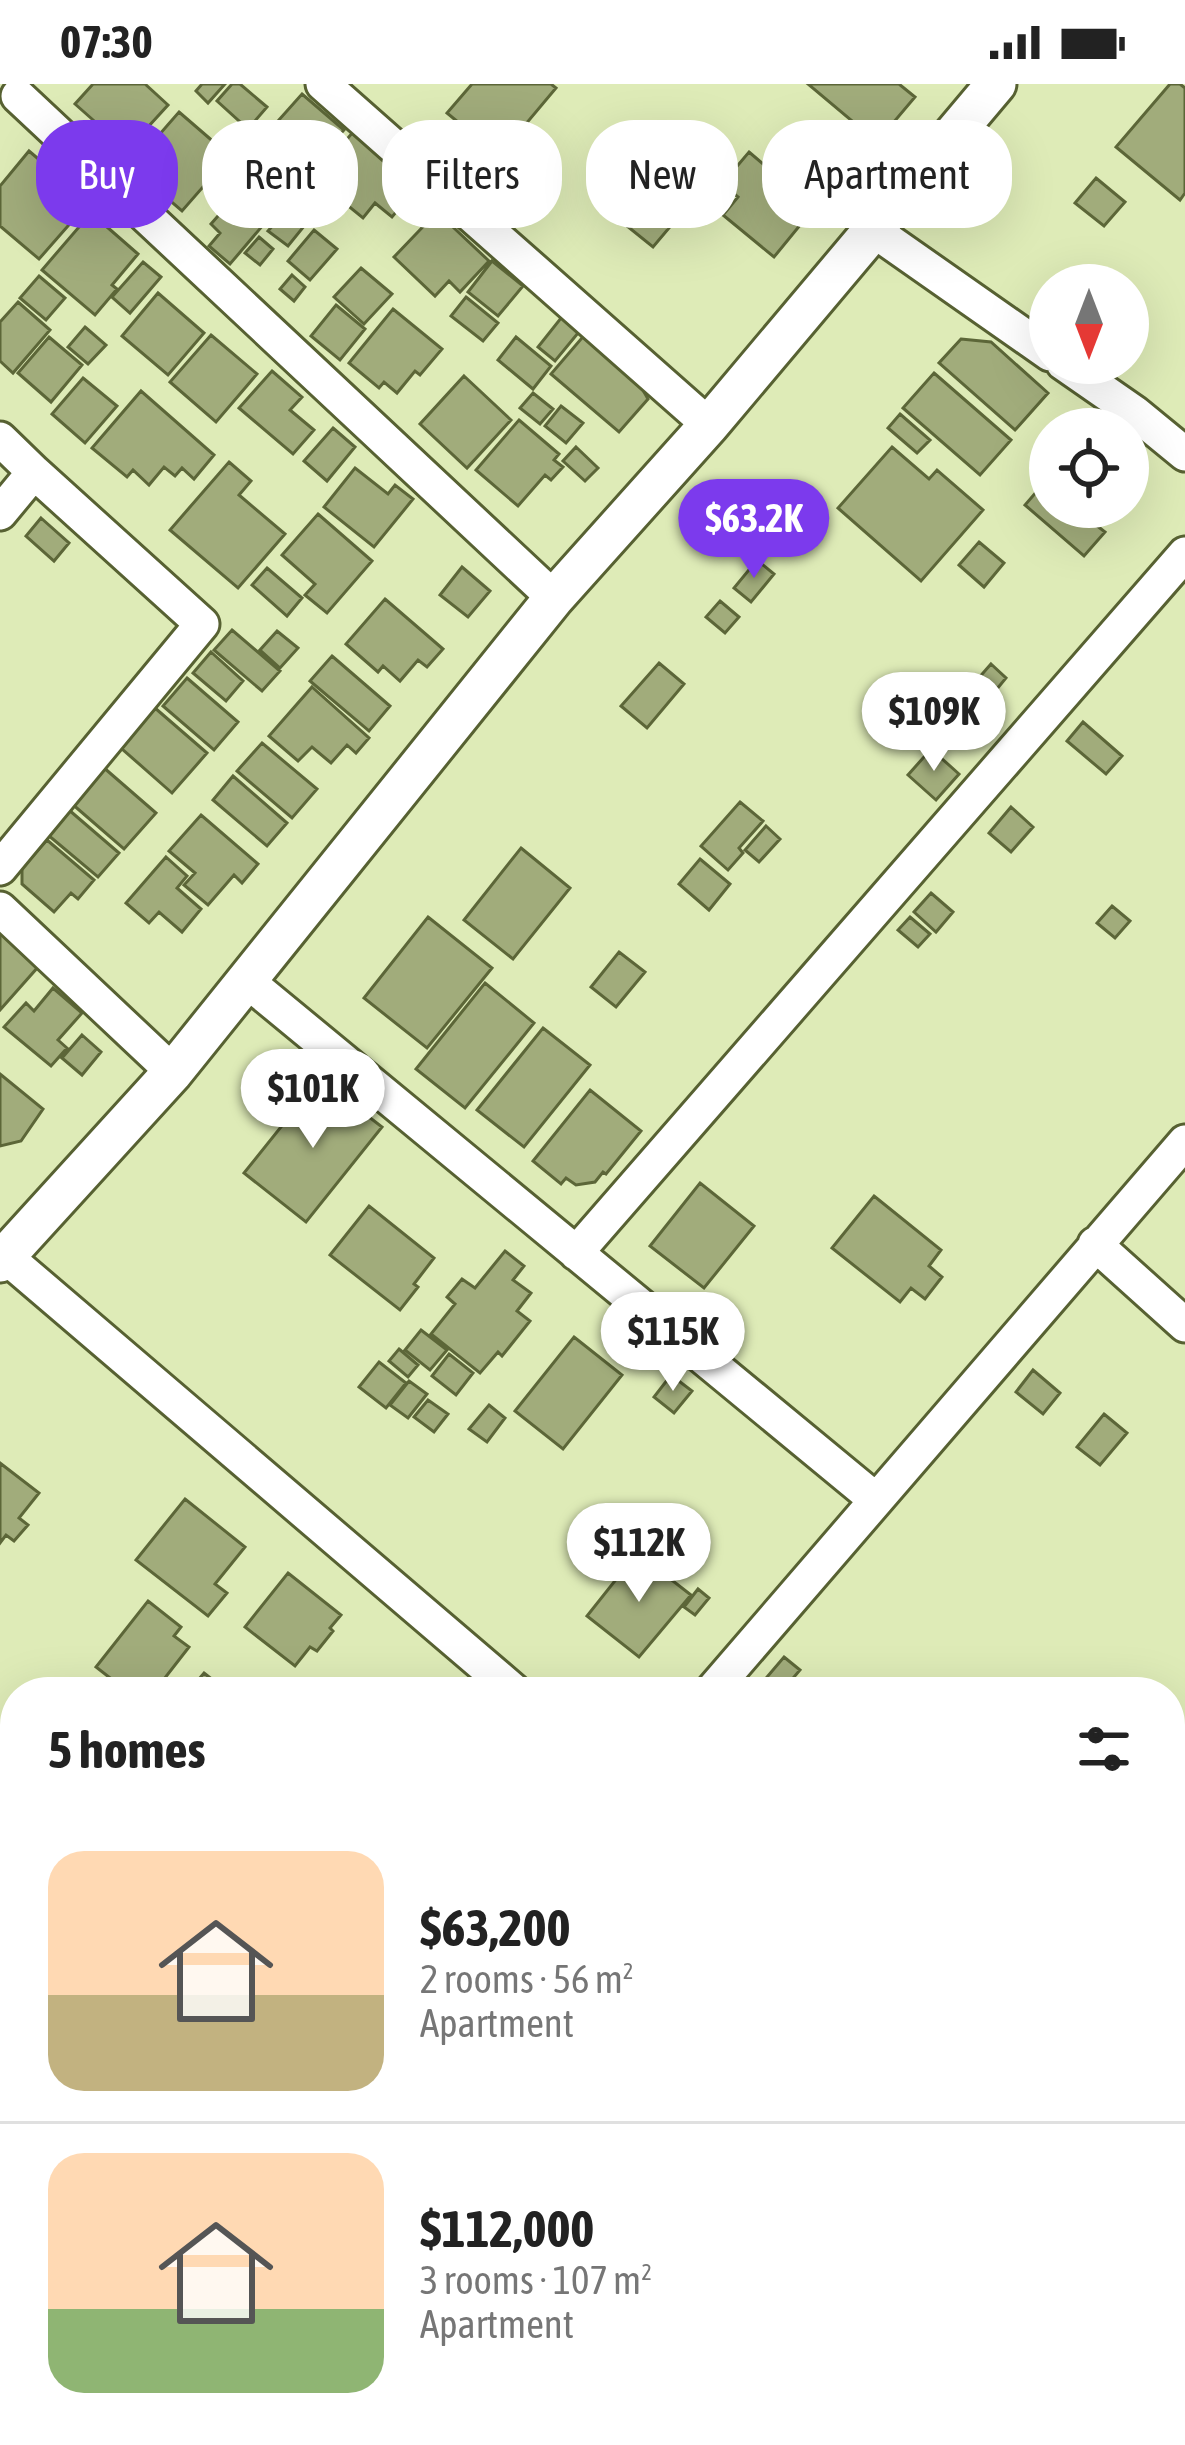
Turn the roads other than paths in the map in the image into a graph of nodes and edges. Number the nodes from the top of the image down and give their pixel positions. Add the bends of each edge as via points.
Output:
1 (323, 84) edge
2 (996, 84) edge
3 (15, 99) edge
4 (873, 230) junction
5 (1029, 339) edge
6 (1093, 384) edge
7 (709, 425) junction
8 (0, 439) edge
9 (1185, 454) edge
10 (34, 472) junction
11 (0, 513) edge
12 (1185, 554) edge
13 (554, 598) junction
14 (0, 868) edge
15 (0, 909) edge
16 (247, 981) junction
17 (173, 1072) junction
18 (1185, 1142) edge
19 (1095, 1244) junction
20 (577, 1253) junction
21 (2, 1256) edge
22 (1185, 1325) edge
23 (870, 1496) dead end
24 (497, 1677) edge
25 (724, 1677) edge

1 - 7 street
2 - 4 street
3 - 13 street
4 - 5 street
4 - 7 street
6 - 9 street
7 - 13 street
8 - 10 street
10 - 11 street
10 - 14 street via 202,624
12 - 20 street
13 - 16 street
15 - 17 street
16 - 17 street
16 - 20 street
17 - 21 street
18 - 19 street
19 - 22 street
19 - 25 street
20 - 23 street
21 - 24 street

